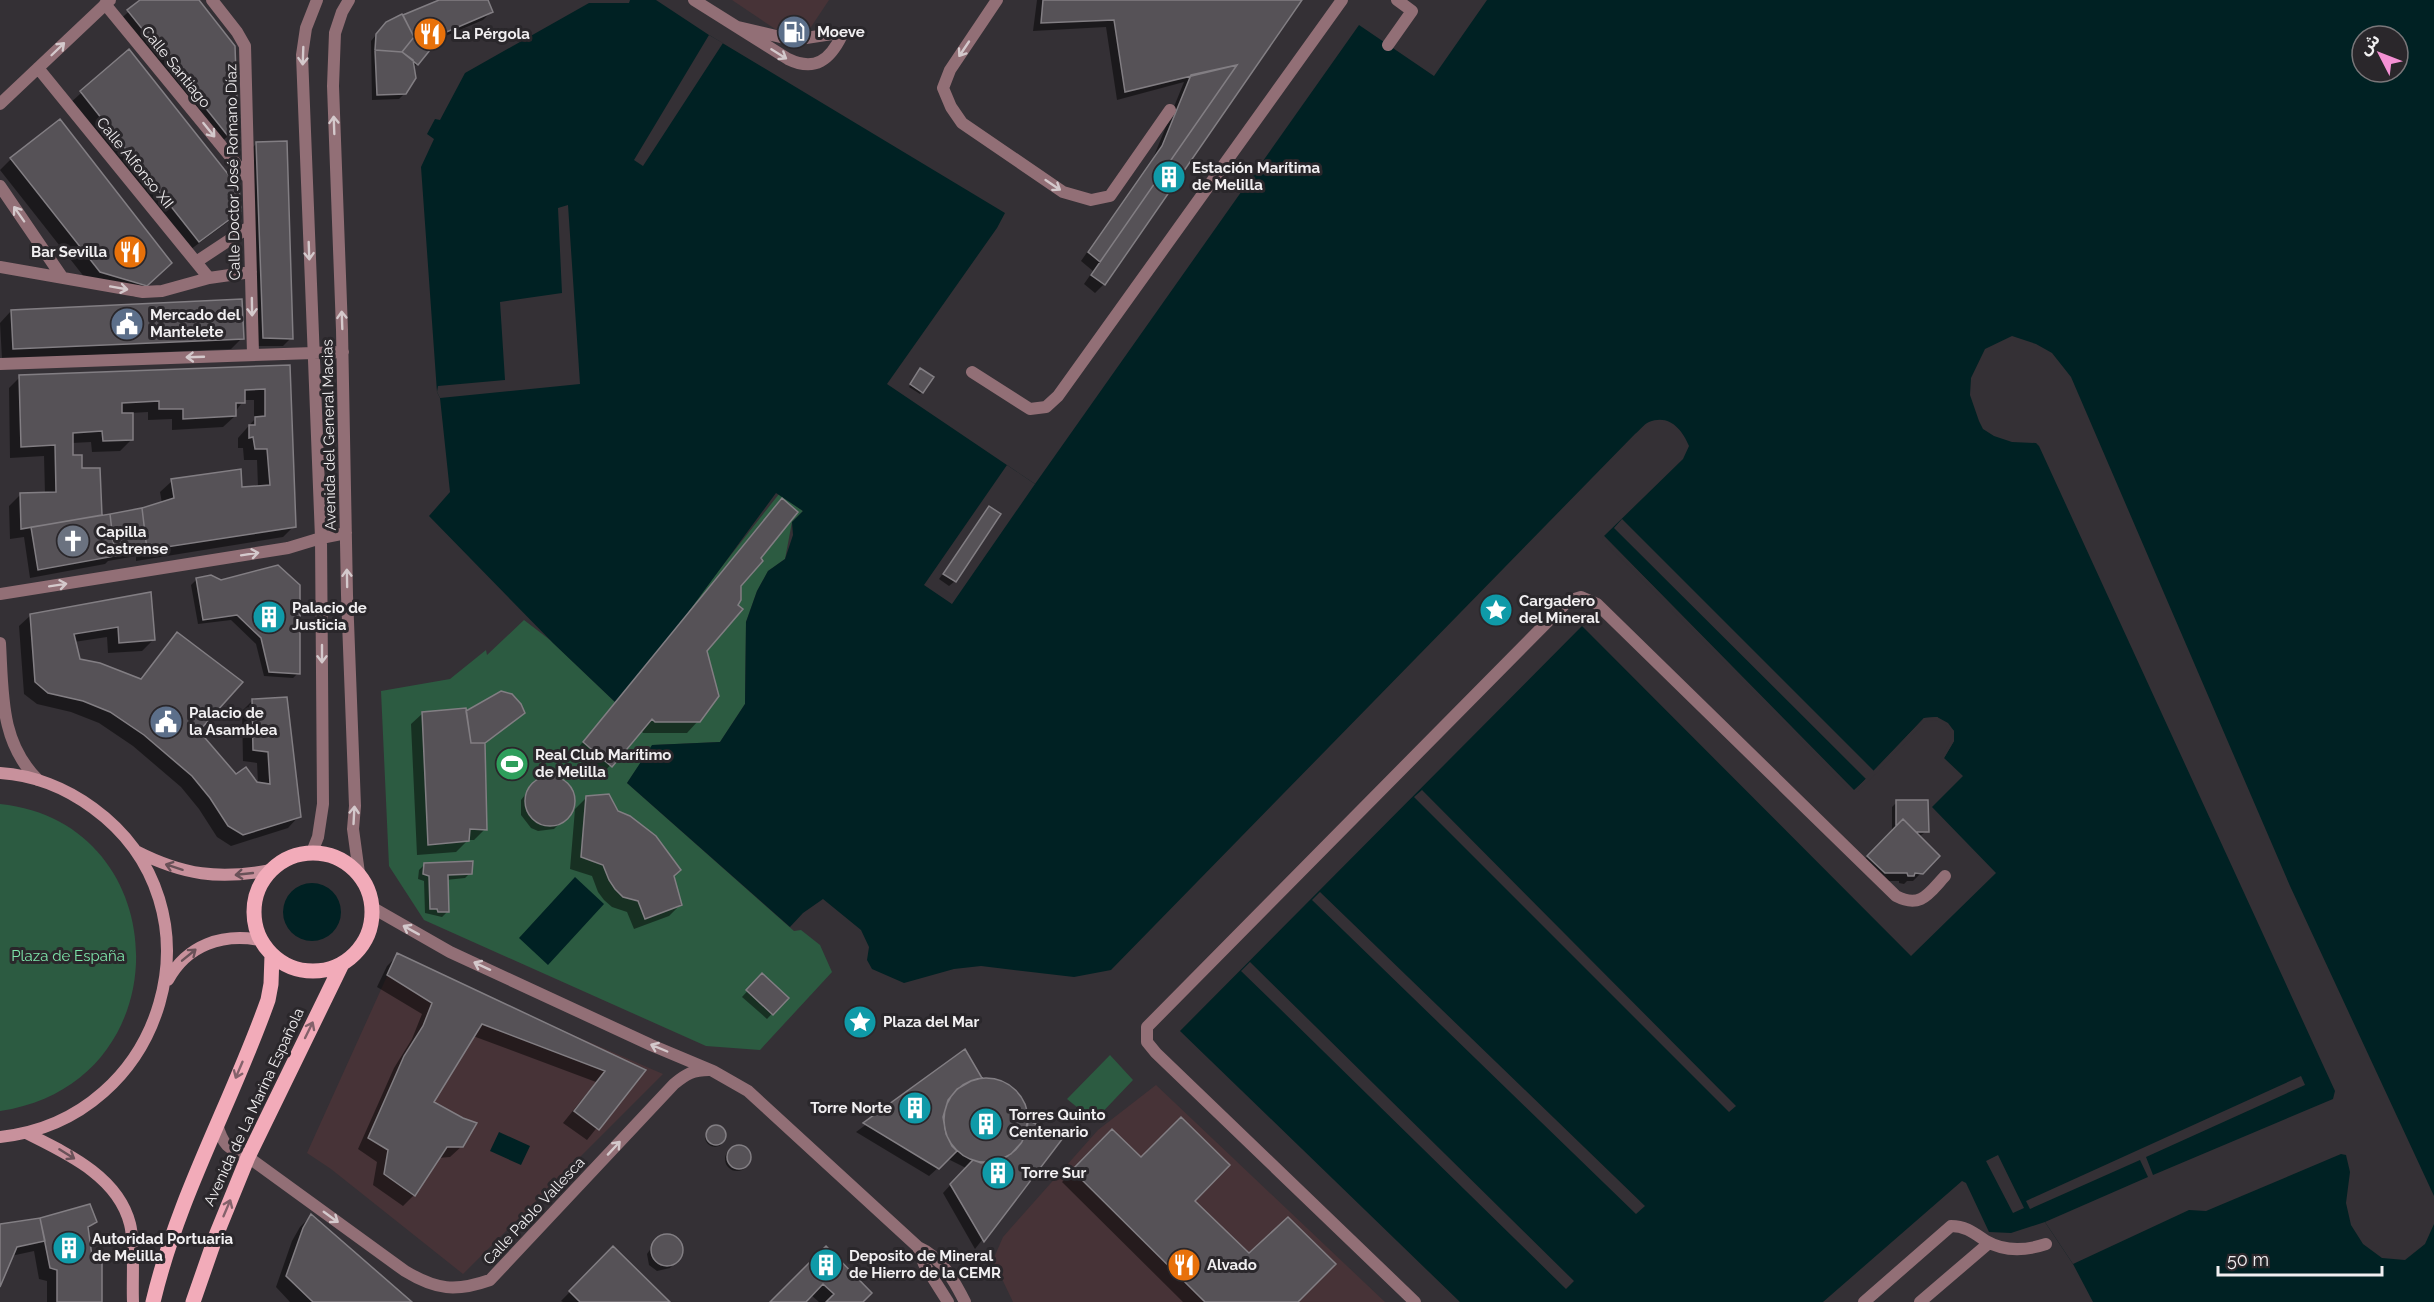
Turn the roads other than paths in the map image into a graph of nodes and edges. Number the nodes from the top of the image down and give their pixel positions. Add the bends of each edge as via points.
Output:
1 (212, 0) edge
2 (316, 0) edge
3 (349, 0) edge
4 (997, 0) edge
5 (1342, 0) edge
6 (1397, 0) edge
7 (107, 2) edge
8 (699, 2) edge
9 (738, 27) junction
10 (1388, 45) dead end
11 (38, 68) junction
12 (0, 104) edge
13 (1170, 110) dead end
14 (247, 177) junction
15 (0, 186) edge
16 (249, 227) junction
17 (196, 262) junction
18 (0, 267) edge
19 (251, 272) junction
20 (62, 277) junction
21 (209, 278) junction
22 (343, 352) junction
23 (313, 353) junction
24 (253, 354) junction
25 (0, 364) edge
26 (972, 372) dead end
27 (346, 533) junction
28 (321, 538) junction
29 (0, 594) edge
30 (0, 643) edge
31 (4, 713) junction
32 (0, 727) edge
33 (0, 773) edge
34 (38, 780) junction
35 (134, 850) junction
36 (312, 852) junction
37 (271, 870) junction
38 (359, 873) junction
39 (1945, 876) dead end
40 (373, 908) junction
41 (260, 940) junction
42 (272, 955) junction
43 (342, 964) junction
44 (164, 988) junction
45 (713, 1071) junction
46 (217, 1124) junction
47 (26, 1133) junction
48 (0, 1137) edge
49 (248, 1157) junction
50 (1989, 1243) junction
51 (2046, 1244) dead end
52 (918, 1246) junction
53 (943, 1300) edge
54 (133, 1302) edge
55 (153, 1302) edge
56 (193, 1302) edge
57 (965, 1302) edge
58 (1415, 1302) edge
59 (1864, 1302) edge
60 (1920, 1302) edge

1 - 14 street, Calle Doctor José Romano Díaz via 245,46
2 -> 23 street, Avenida del General Macias via 302,55
22 -> 3 street, Avenida del General Macias via 333,86 335,33
4 -> 13 street via 950,70 943,88 962,123 1063,192 1091,200 1110,196
5 - 26 street via 1058,396 1046,407 1030,408
6 - 10 street via 1412,10
11 -> 7 street
7 -> 14 street, Calle Santiago
8 - 9 street
9 -> 9 street via 799,64 813,65 824,59 842,35 793,40
11 - 12 street
11 - 17 street, Calle Alfonso XII
14 - 16 street, Calle Doctor José Romano Díaz
20 -> 15 street
16 - 17 street
16 - 19 street, Calle Doctor José Romano Díaz
17 - 21 street, Calle Alfonso XII
18 - 20 street
19 - 21 street
19 -> 24 street, Calle Doctor José Romano Díaz
20 -> 21 street via 142,292 162,291
22 - 23 street
22 - 27 street, Avenida del General Macias
23 - 24 street
23 - 28 street, Avenida del General Macias
24 -> 25 street
27 - 28 street
38 -> 27 street, Avenida del General Macias via 353,829
29 -> 28 street via 288,548
28 -> 36 street, Avenida del General Macias via 323,804
30 - 31 street
31 - 32 street
31 - 34 street via 18,758
33 - 34 main road
34 - 35 main road via 91,807
37 -> 35 main road via 244,875 195,873
35 - 44 main road via 153,885 165,923
36 - 37 main road via 283,861
36 - 38 main road via 330,854
37 - 41 main road via 256,896 255,926
38 - 40 main road
39 - 58 street via 1919,900 1909,903 1896,896 1597,604 1581,597 1568,601 1147,1027 1147,1042 1156,1053
40 - 43 main road via 366,940
45 -> 40 street via 450,952
41 - 42 main road
44 -> 41 main road via 188,954 206,944 226,938
42 - 43 main road via 305,971 324,971
42 -> 46 main road, Avenida de La Marina Española via 268,1000
49 -> 43 main road, Avenida de La Marina Española
44 - 47 main road via 141,1048 116,1082 66,1119
49 -> 45 street, Calle Pablo Vallesca via 425,1284 468,1288 490,1280 674,1084 695,1070
45 - 52 street via 748,1091
46 - 49 street, Calle Pablo Vallesca via 226,1146
46 - 55 main road, Avenida de La Marina Española via 176,1222
47 - 48 main road
47 -> 54 main road via 93,1171 125,1208 131,1227
56 -> 49 main road, Avenida de La Marina Española
50 - 51 street via 2016,1250
50 - 59 street via 1962,1226 1951,1226
50 - 60 street
52 - 53 street
52 - 57 street via 941,1264

